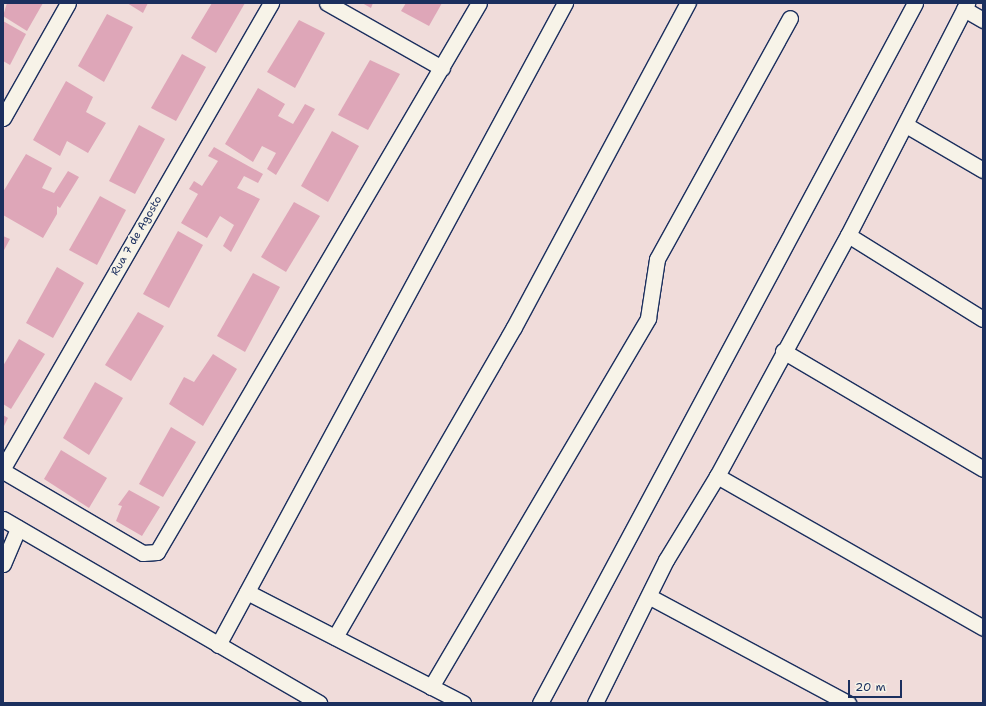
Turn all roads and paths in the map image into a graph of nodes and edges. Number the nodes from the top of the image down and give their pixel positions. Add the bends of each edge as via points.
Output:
1 (68, 3) edge
2 (271, 3) edge
3 (327, 3) edge
4 (479, 3) edge
5 (565, 3) edge
6 (688, 3) edge
7 (915, 3) edge
8 (965, 6) edge
9 (790, 18) dead end
10 (983, 20) edge
11 (442, 68) junction
12 (3, 118) edge
13 (906, 125) junction
14 (983, 170) edge
15 (848, 235) junction
16 (983, 319) edge
17 (783, 352) junction
18 (983, 469) edge
19 (3, 470) edge
20 (717, 476) junction
21 (3, 519) edge
22 (18, 528) junction
23 (3, 564) edge
24 (247, 592) junction
25 (650, 597) junction
26 (983, 628) edge
27 (335, 637) junction
28 (218, 645) junction
29 (432, 687) junction
30 (319, 703) edge
31 (463, 703) edge
32 (540, 703) edge
33 (596, 703) edge
34 (848, 703) edge

1 - 12 street
2 - 19 street, Rua 7 de Agosto
3 - 11 street
4 - 11 street
5 - 24 street
6 - 27 street via 514,327
7 - 32 street
8 - 10 street
8 - 13 street
9 - 29 street via 657,259 648,318
11 - 19 street via 157,552 143,553
13 - 14 street
13 - 15 street
15 - 16 street
15 - 17 street
17 - 18 street
17 - 20 street
20 - 25 street via 666,560
20 - 26 street
21 - 22 street
22 - 23 street
22 - 28 street
24 - 27 street
24 - 28 street
25 - 33 street
25 - 34 street
27 - 29 street
28 - 30 street
29 - 31 street

